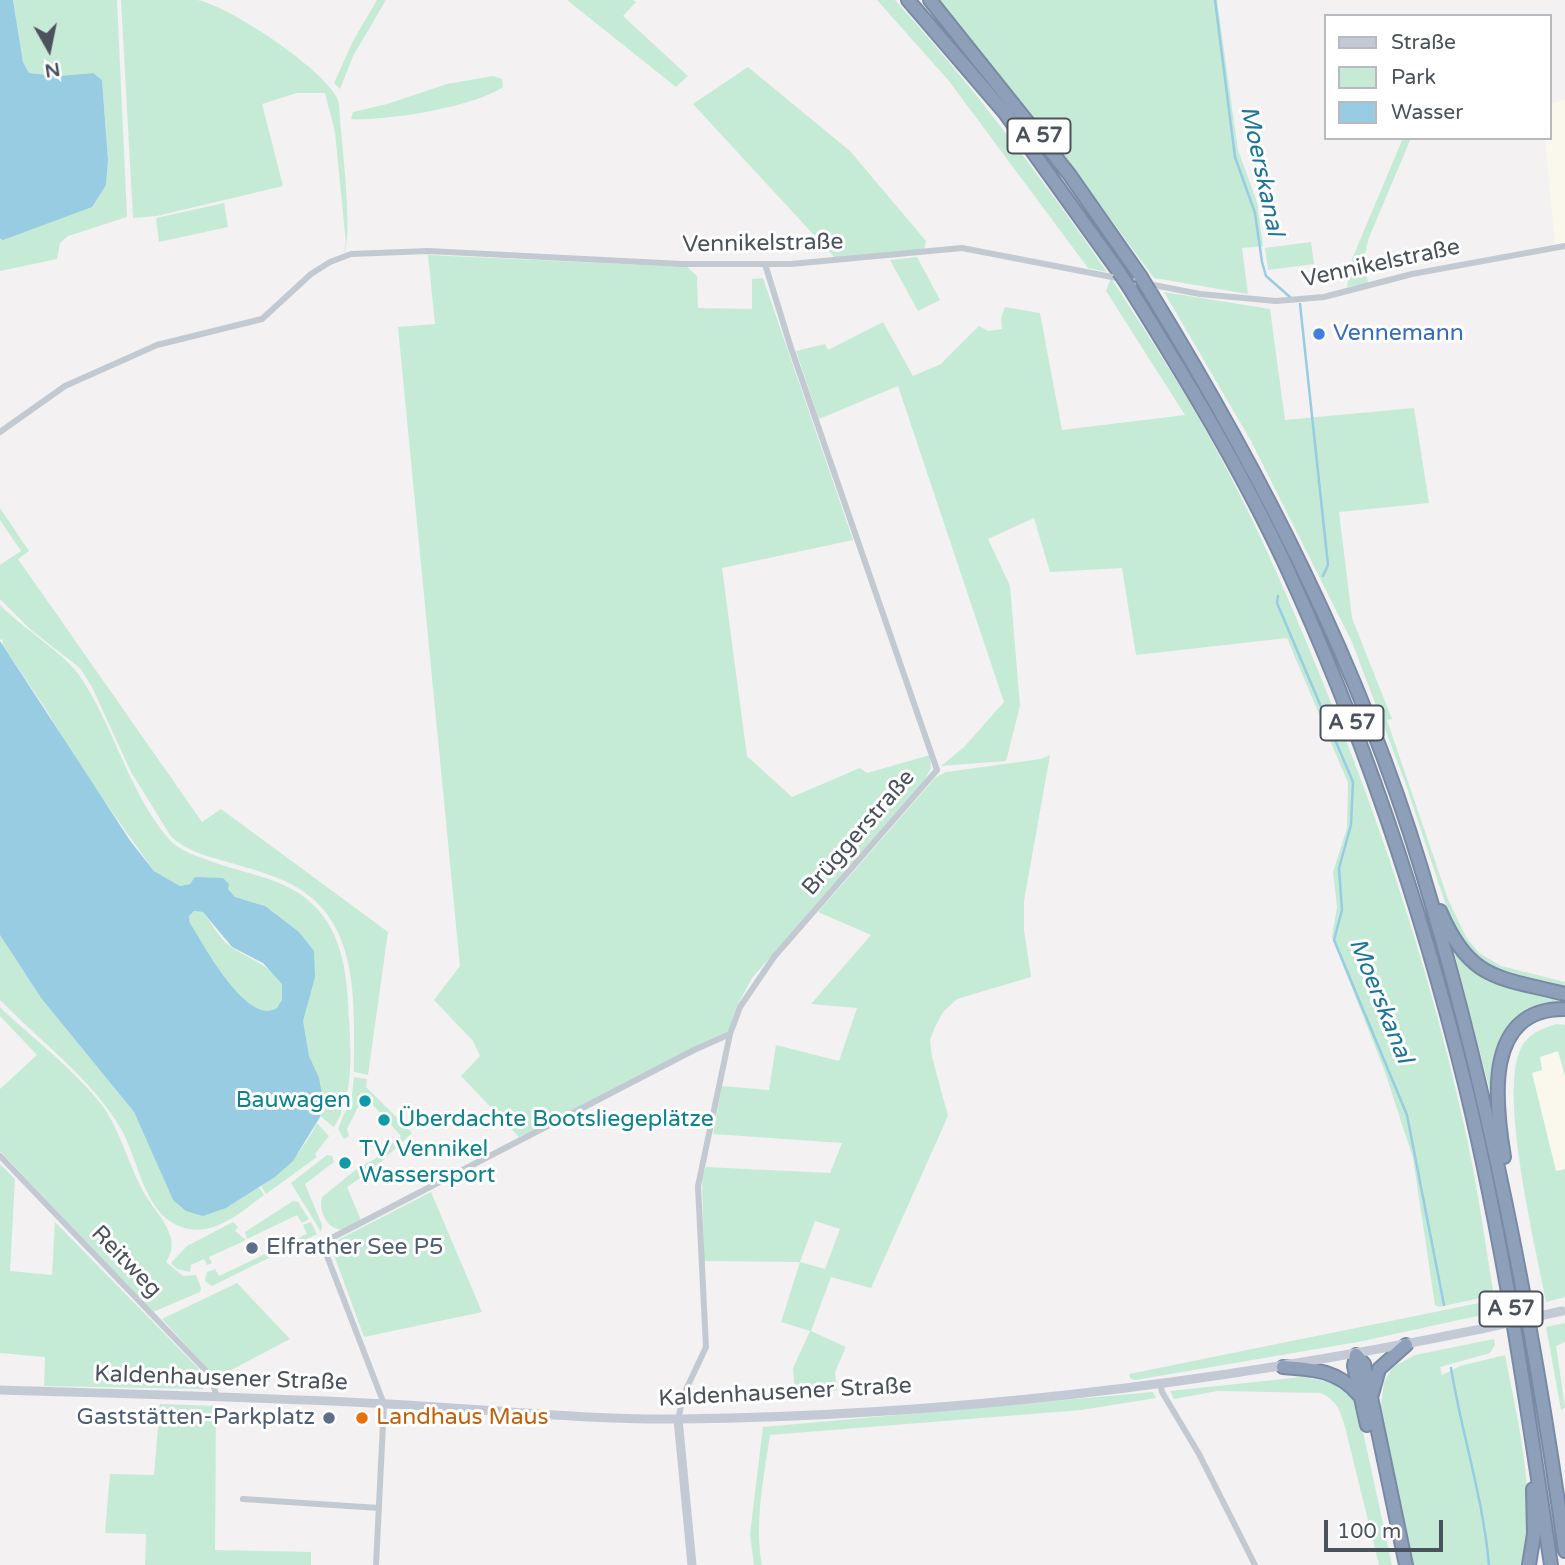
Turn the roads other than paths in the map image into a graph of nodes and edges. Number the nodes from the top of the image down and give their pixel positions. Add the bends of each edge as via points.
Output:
1 (908, 0) edge
2 (930, 0) edge
3 (1565, 246) edge
4 (765, 264) junction
5 (0, 432) edge
6 (1420, 866) junction
7 (1565, 994) edge
8 (1565, 1009) edge
9 (730, 1034) junction
10 (0, 1156) edge
11 (1508, 1216) junction
12 (1564, 1310) edge
13 (1406, 1345) junction
14 (1356, 1355) junction
15 (1283, 1367) junction
16 (1160, 1383) junction
17 (0, 1390) edge
18 (217, 1398) junction
19 (1366, 1401) junction
20 (384, 1404) junction
21 (678, 1419) junction
22 (1530, 1425) junction
23 (243, 1499) dead end
24 (379, 1508) junction
25 (1565, 1551) edge
26 (376, 1565) edge
27 (692, 1565) edge
28 (1255, 1565) edge
29 (1399, 1565) edge
30 (1406, 1565) edge
31 (1529, 1565) edge
32 (1551, 1565) edge

1 - 22 highway, A 57, bridge via 1005,113 1119,272 1191,388 1285,565 1367,763 1418,915 1466,1089 1503,1264
2 - 6 highway, A 57, bridge via 1069,174 1141,277 1250,462 1355,687
3 - 4 street, Vennikelstraße via 1289,301 1199,294 962,248
4 - 5 street, Vennikelstraße via 428,251 349,255 312,274 262,320 156,345 65,387
4 - 9 street, Brüggerstraße via 937,770 755,981
6 - 7 highway via 1454,940 1471,961 1508,981
6 - 11 highway, A 57 via 1482,1089
8 - 11 highway via 1527,1019 1513,1032 1502,1054 1497,1103 1512,1199
9 - 20 street via 322,1243
9 - 21 street, Brüggerstraße via 698,1186 706,1348 684,1394
10 - 18 street, Reitweg via 211,1376
11 - 25 highway, A 57
12 - 13 main road, Kaldenhausener Straße, bridge
13 - 14 main road, Kaldenhausener Straße
13 - 19 highway via 1379,1369
14 - 15 main road, Kaldenhausener Straße
14 - 19 highway via 1364,1364
15 - 16 main road, Kaldenhausener Straße
15 - 19 highway via 1328,1372
16 - 21 main road, Kaldenhausener Straße via 923,1406
16 - 28 street
17 - 18 main road, Kaldenhausener Straße
18 - 20 main road, Kaldenhausener Straße
19 - 29 highway
19 - 30 highway
20 - 21 main road, Kaldenhausener Straße
20 - 24 street
21 - 27 main road
22 - 31 highway via 1534,1534
22 - 32 highway, A 57
23 - 24 street
24 - 26 street

